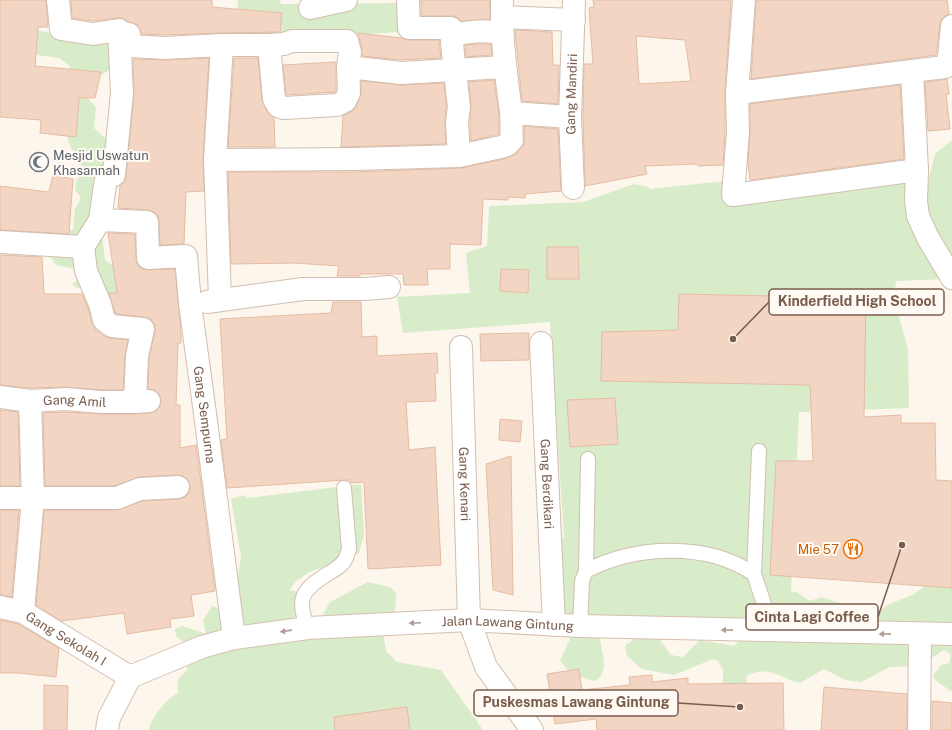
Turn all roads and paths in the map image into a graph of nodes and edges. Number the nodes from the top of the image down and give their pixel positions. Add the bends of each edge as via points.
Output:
1 (58, 0) edge
2 (346, 0) edge
3 (408, 0) edge
4 (744, 0) edge
5 (310, 8) dead end
6 (574, 10) edge
7 (502, 17) edge
8 (952, 26) edge
9 (119, 33) junction
10 (451, 35) junction
11 (222, 45) junction
12 (269, 45) junction
13 (348, 67) junction
14 (505, 67) junction
15 (455, 71) junction
16 (912, 71) junction
17 (737, 93) junction
18 (511, 113) junction
19 (570, 117) junction
20 (459, 156) junction
21 (215, 160) junction
22 (917, 170) junction
23 (573, 188) dead end
24 (100, 220) junction
25 (0, 242) edge
26 (83, 247) junction
27 (952, 278) edge
28 (389, 287) dead end
29 (220, 300) junction
30 (190, 304) junction
31 (541, 343) dead end
32 (461, 347) dead end
33 (0, 397) edge
34 (30, 401) junction
35 (758, 451) dead end
36 (588, 459) dead end
37 (178, 487) dead end
38 (344, 488) dead end
39 (0, 498) edge
40 (33, 498) junction
41 (586, 571) junction
42 (754, 574) junction
43 (0, 607) edge
44 (23, 612) junction
45 (469, 620) junction
46 (554, 625) junction
47 (580, 626) junction
48 (308, 628) junction
49 (774, 631) junction
50 (952, 634) edge
51 (920, 635) junction
52 (234, 638) junction
53 (130, 677) junction
54 (107, 730) edge
55 (532, 730) edge
56 (919, 730) edge

1 - 9 street via 61,29 93,34 119,30
2 - 5 street
3 - 10 street via 409,28 451,28
4 - 17 street
6 - 7 street
6 - 19 street, Gang Mandiri
7 - 10 street via 491,31
7 - 14 street
8 - 16 street via 949,57 945,67
9 - 11 street via 129,34 131,46 165,48
9 - 24 street via 122,93 120,118 114,175 107,176
10 - 15 street
11 - 12 street
11 - 21 street
12 - 13 street via 292,41 348,41
12 - 13 street via 274,100 278,106 284,108 336,105 345,101 349,93
13 - 15 street via 401,73
14 - 15 street
14 - 18 street
15 - 20 street via 459,106
16 - 17 street
16 - 22 street
17 - 22 street via 738,132 732,194
18 - 19 street
18 - 20 street via 512,140 507,145
19 - 23 street, Gang Mandiri
20 - 21 street
21 - 29 street
22 - 27 street via 918,216
24 - 26 street
24 - 30 street, Gang Sempurna via 147,222 148,258 186,256
25 - 26 street
26 - 34 street, Gang Amil via 86,271 104,320 112,326 144,329 137,356 142,401
28 - 29 street via 303,289
29 - 30 street
30 - 52 street, Gang Sempurna
31 - 46 street, Gang Berdikari
32 - 45 street, Gang Kenari
33 - 34 street, Gang Amil
34 - 40 street
35 - 42 lane
36 - 41 lane
37 - 40 street via 140,489 117,498
38 - 48 lane via 349,549 346,559 339,567 314,582 305,592 301,606
39 - 40 street
40 - 44 street
41 - 42 lane via 616,558 664,550 722,558
41 - 47 lane via 582,581
42 - 49 lane
43 - 44 street, Gang Sekolah I
44 - 53 street, Gang Sekolah I
45 - 46 street, Jalan Lawang Gintung
45 -> 48 street, Jalan Lawang Gintung
45 - 55 street, Gang Kenari via 486,667
46 - 47 street, Jalan Lawang Gintung
49 -> 47 street, Jalan Lawang Gintung
48 -> 52 street, Jalan Lawang Gintung
51 -> 49 street, Jalan Lawang Gintung
50 - 51 street, Jalan Lawang Gintung
51 - 56 street
52 - 53 street, Jalan Lawang Gintung via 202,647
53 - 54 street via 109,718

